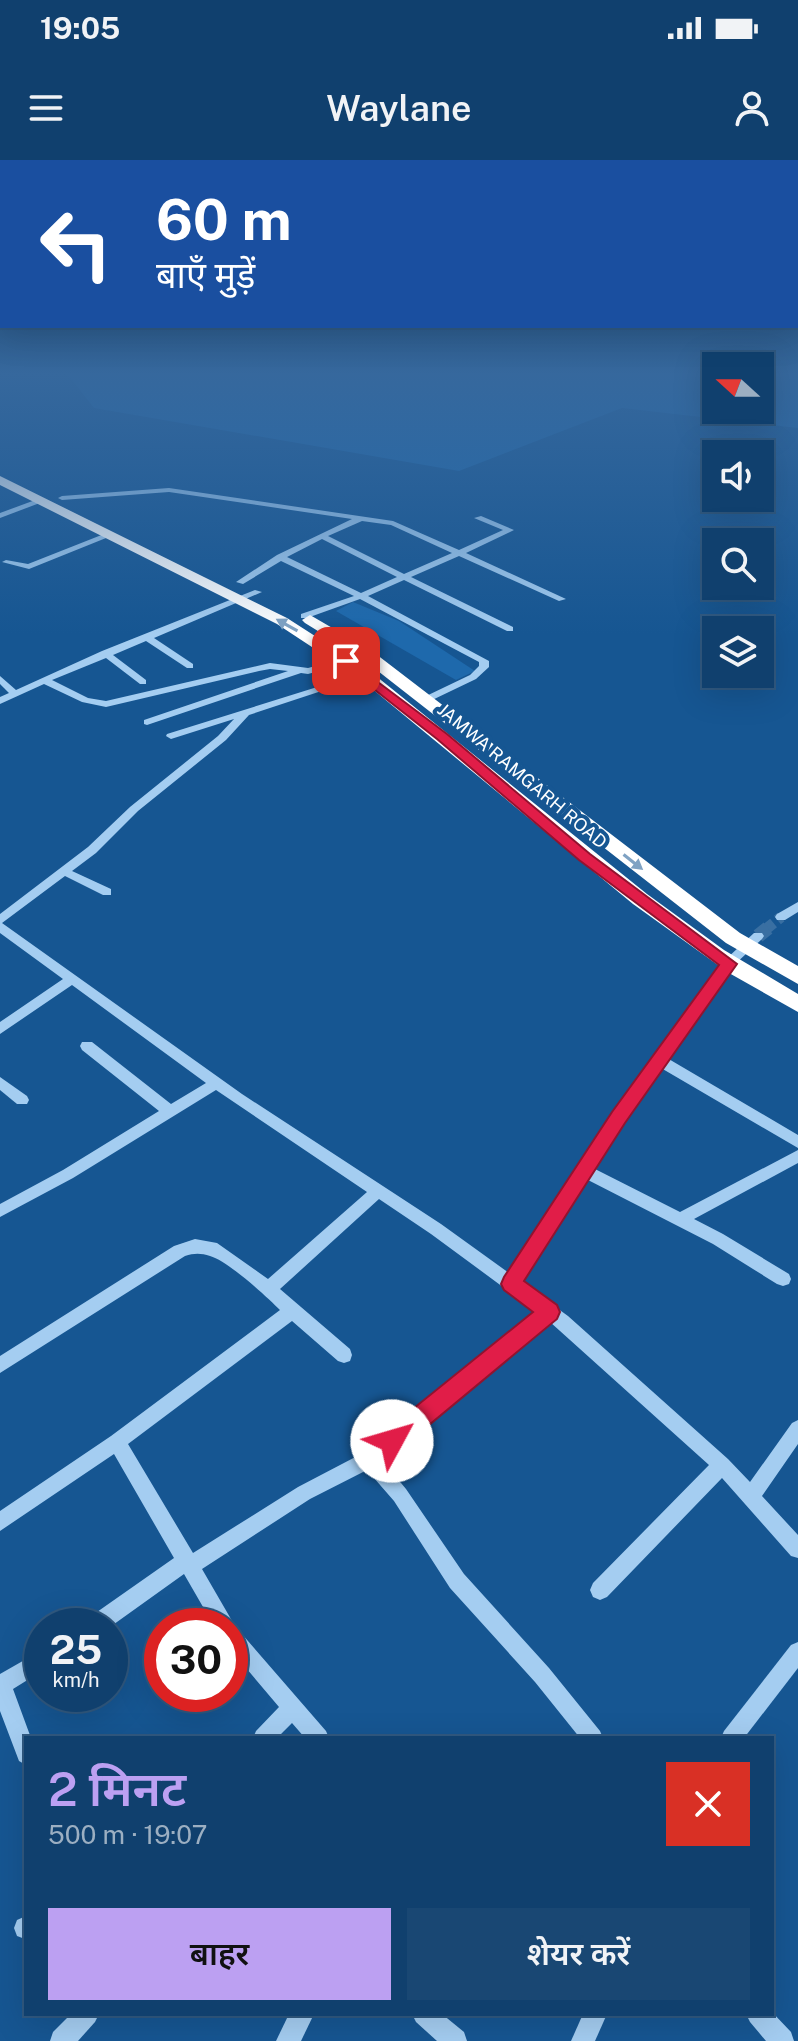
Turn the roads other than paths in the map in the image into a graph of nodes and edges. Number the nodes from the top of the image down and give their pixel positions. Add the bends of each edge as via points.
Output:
1 (0, 466) edge
2 (2, 483) edge
3 (62, 498) junction
4 (41, 501) junction
5 (0, 516) edge
6 (478, 518) dead end
7 (359, 519) junction
8 (107, 536) junction
9 (321, 536) junction
10 (463, 552) junction
11 (280, 557) junction
12 (6, 562) dead end
13 (403, 576) junction
14 (239, 590) junction
15 (361, 596) junction
16 (562, 599) dead end
17 (304, 616) junction
18 (510, 629) dead end
19 (146, 637) junction
20 (105, 653) junction
21 (346, 661) junction
22 (190, 666) dead end
23 (298, 671) junction
24 (365, 675) junction
25 (0, 679) edge
26 (44, 680) junction
27 (143, 682) dead end
28 (14, 693) junction
29 (425, 700) junction
30 (0, 701) edge
31 (246, 712) junction
32 (147, 722) dead end
33 (171, 736) dead end
34 (65, 872) junction
35 (107, 892) dead end
36 (798, 906) edge
37 (781, 917) tunnel mouth
38 (0, 920) edge
39 (0, 927) edge
40 (752, 941) junction
41 (728, 964) junction
42 (798, 976) edge
43 (72, 979) junction
44 (798, 1004) edge
45 (0, 1029) edge
46 (87, 1046) dead end
47 (659, 1060) junction
48 (0, 1082) edge
49 (216, 1083) junction
50 (22, 1100) dead end
51 (171, 1112) junction
52 (798, 1142) edge
53 (798, 1156) edge
54 (584, 1171) junction
55 (378, 1191) junction
56 (0, 1211) edge
57 (681, 1219) junction
58 (783, 1279) dead end
59 (511, 1284) junction
60 (269, 1289) junction
61 (292, 1311) junction
62 (549, 1312) junction
63 (344, 1355) dead end
64 (0, 1365) edge
65 (798, 1429) edge
66 (117, 1442) junction
67 (369, 1459) junction
68 (722, 1465) junction
69 (751, 1496) junction
70 (0, 1522) edge
71 (798, 1549) edge
72 (188, 1564) junction
73 (600, 1590) dead end
74 (121, 1608) edge
75 (214, 1608) edge
76 (798, 1652) edge
77 (248, 1655) edge
78 (24, 1671) edge
79 (0, 1685) edge
80 (292, 1708) junction
81 (265, 1736) edge
82 (317, 1736) edge
83 (591, 1736) edge
84 (733, 1736) edge
85 (24, 1749) edge
86 (85, 2016) edge
87 (301, 2016) edge
88 (426, 2016) edge
89 (594, 2016) edge
90 (760, 2016) edge
91 (62, 2041) edge
92 (288, 2041) edge
93 (455, 2041) edge
94 (583, 2041) edge
95 (782, 2041) edge

1 - 3 highway, JAMWA RAMGARH ROAD
2 - 4 highway, JAMWA RAMGARH ROAD
3 - 7 street via 184,491
3 - 14 highway, JAMWA RAMGARH ROAD
4 - 5 street
4 - 8 highway, JAMWA RAMGARH ROAD
6 - 10 street via 509,532
7 - 9 street
7 - 10 street via 393,523
8 - 12 street via 29,567
8 - 14 highway, JAMWA RAMGARH ROAD
9 - 11 street
9 - 13 street
10 - 13 street
10 - 16 street
11 - 14 street
11 - 15 street
13 - 15 street
13 - 18 street
14 - 17 highway, JAMWA RAMGARH ROAD via 258,592
14 - 19 street
21 -> 14 highway, JAMWA RAMGARH ROAD
15 - 17 street
15 - 29 street via 484,661 473,677
17 - 29 highway, JAMWA RAMGARH ROAD via 366,654
19 - 20 street
19 - 22 street
20 - 26 street
20 - 27 street
21 - 23 street
21 - 24 highway, JAMWA RAMGARH ROAD
23 - 26 street via 270,666 106,704
23 - 32 street
24 - 31 street
24 - 41 highway, JAMWA RAMGARH ROAD via 584,857
25 - 28 street
26 - 28 street
28 - 30 street
29 -> 40 highway, JAMWA RAMGARH ROAD via 691,907
31 - 33 street
31 - 34 street
34 - 35 street
34 - 38 street
36 - 37 street
39 - 43 street
40 - 41 street
40 - 42 highway, JAMWA RAMGARH ROAD
41 - 44 highway, JAMWA RAMGARH ROAD
41 - 47 street
43 - 45 street
43 - 49 street
46 - 51 street
47 - 52 street
47 - 54 street
48 - 50 street
49 - 51 street
49 - 55 street
51 - 56 street
53 - 57 street
54 - 57 street
54 - 59 street
55 - 59 street
55 - 60 street
57 - 58 street
59 - 62 street
60 - 61 street
60 - 64 street via 217,1250 195,1246
61 - 63 street
61 - 66 street
62 - 67 street
62 - 68 street
65 - 69 street
66 - 70 street
66 - 72 street
67 - 72 street
67 - 83 street via 400,1495 457,1581
68 - 69 street
68 - 73 street
69 - 71 street
72 - 74 street
72 - 75 street
76 - 84 street
77 - 80 street
78 - 79 street
79 - 85 street
80 - 81 street
80 - 82 street
86 - 91 street
87 - 92 street
88 - 93 street
89 - 94 street
90 - 95 street

